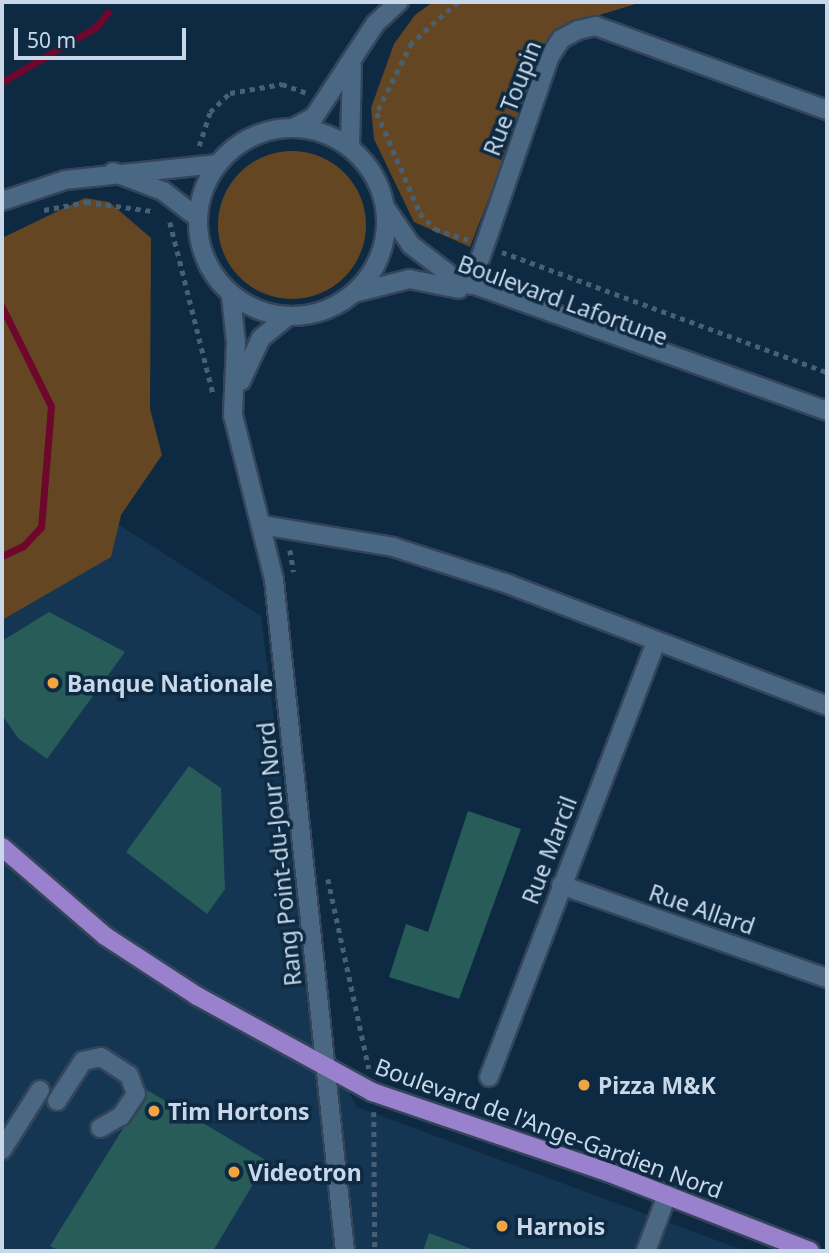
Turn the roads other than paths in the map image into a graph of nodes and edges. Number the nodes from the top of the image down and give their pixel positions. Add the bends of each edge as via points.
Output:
1 (399, 2) edge
2 (354, 60) junction
3 (827, 110) edge
4 (295, 127) junction
5 (350, 146) junction
6 (218, 164) junction
7 (113, 173) junction
8 (2, 201) edge
9 (385, 207) junction
10 (198, 218) junction
11 (471, 285) junction
12 (231, 296) junction
13 (346, 301) junction
14 (287, 317) junction
15 (724, 374) junction
16 (827, 411) edge
17 (233, 415) junction
18 (262, 525) junction
19 (656, 642) junction
20 (827, 706) edge
21 (2, 847) edge
22 (561, 885) junction
23 (827, 978) edge
24 (326, 1067) junction
25 (489, 1077) dead end
26 (40, 1090) dead end
27 (57, 1101) dead end
28 (100, 1128) dead end
29 (2, 1150) edge
30 (667, 1195) junction
31 (345, 1251) edge
32 (646, 1251) edge
33 (810, 1251) edge

1 - 2 street via 375,24
2 - 4 street via 314,117
2 - 5 street via 348,88
3 - 11 street, Rue Toupin via 596,26 578,30 561,39 550,56
4 - 5 street via 324,132
4 - 6 street via 266,130 239,143
5 - 9 street via 368,163
6 - 7 street
6 - 10 street via 204,190
7 - 8 street via 65,180
7 - 10 street via 163,191
9 - 11 street, Boulevard Lafortune via 423,257
9 - 13 street via 379,259
10 - 12 street via 205,261
11 - 15 street, Boulevard Lafortune
12 - 14 street via 257,311
12 - 17 street, Rang Point-du-Jour Nord via 236,343
13 - 14 street via 318,314
13 - 15 street, Boulevard Lafortune via 380,283 438,281 700,375
14 - 17 street via 265,333 250,356
15 - 16 street, Boulevard Lafortune
17 - 18 street, Rang Point-du-Jour Nord
18 - 19 street via 393,547 508,584
18 - 24 street, Rang Point-du-Jour Nord via 283,645
19 - 20 street
19 - 22 street, Rue Marcil
21 - 24 main road, Boulevard de l'Ange-Gardien Nord via 105,936 197,996
22 - 23 street, Rue Allard
22 - 25 street, Rue Marcil
24 - 30 main road, Boulevard de l'Ange-Gardien Nord via 372,1093
24 - 31 street, Rang Point-du-Jour Nord
26 - 29 street
27 - 28 street via 83,1060 101,1057 129,1075 136,1094 121,1116
30 - 32 street
30 - 33 main road, Boulevard de l'Ange-Gardien Nord

